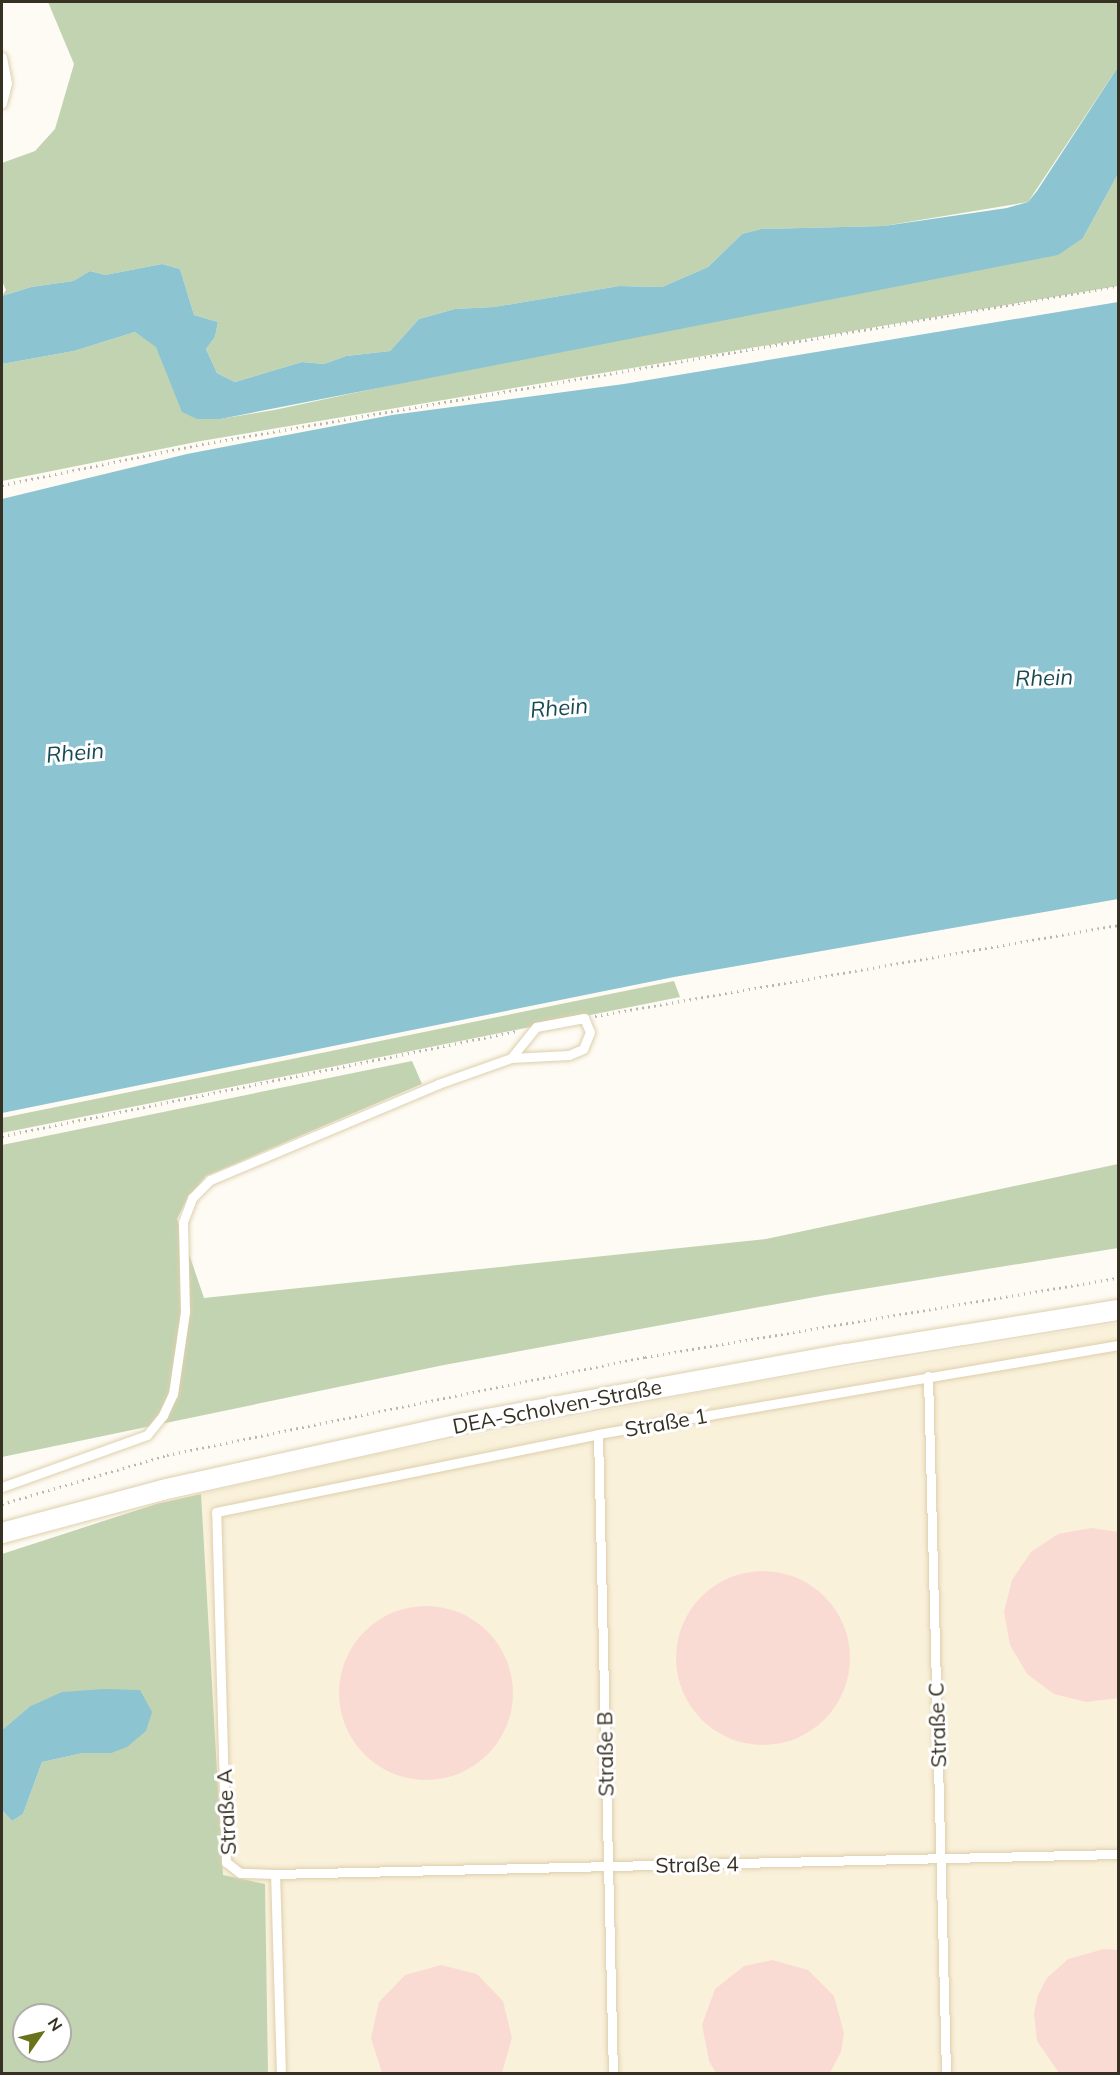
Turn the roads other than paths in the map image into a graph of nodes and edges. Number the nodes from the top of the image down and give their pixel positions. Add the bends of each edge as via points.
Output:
1 (2, 57) edge
2 (2, 103) edge
3 (511, 1058) junction
4 (1119, 1310) edge
5 (1119, 1345) edge
6 (927, 1376) junction
7 (598, 1434) junction
8 (2, 1487) edge
9 (216, 1512) joint
10 (2, 1533) edge
11 (1119, 1854) edge
12 (941, 1858) junction
13 (608, 1866) junction
14 (275, 1874) junction
15 (281, 2073) edge
16 (613, 2073) edge
17 (946, 2073) edge

1 - 2 lane via 7,83
3 - 3 lane via 569,1055 583,1049 590,1032 584,1018 536,1027
3 - 8 lane via 438,1084 210,1180 192,1198 183,1222 185,1311 172,1394 163,1415 147,1435
4 - 10 street, DEA-Scholven-Straße via 846,1354 465,1423 162,1490
5 - 6 lane, Straße 1
6 - 7 lane, Straße 1
6 - 12 lane, Straße C
7 - 9 lane, Straße 1
7 - 13 lane, Straße B
9 - 14 lane, Straße A via 226,1862 240,1873
11 - 12 lane, Straße 4
12 - 13 lane, Straße 4
12 - 17 lane, Straße C
13 - 14 lane, Straße 4
13 - 16 lane, Straße B
14 - 15 lane

